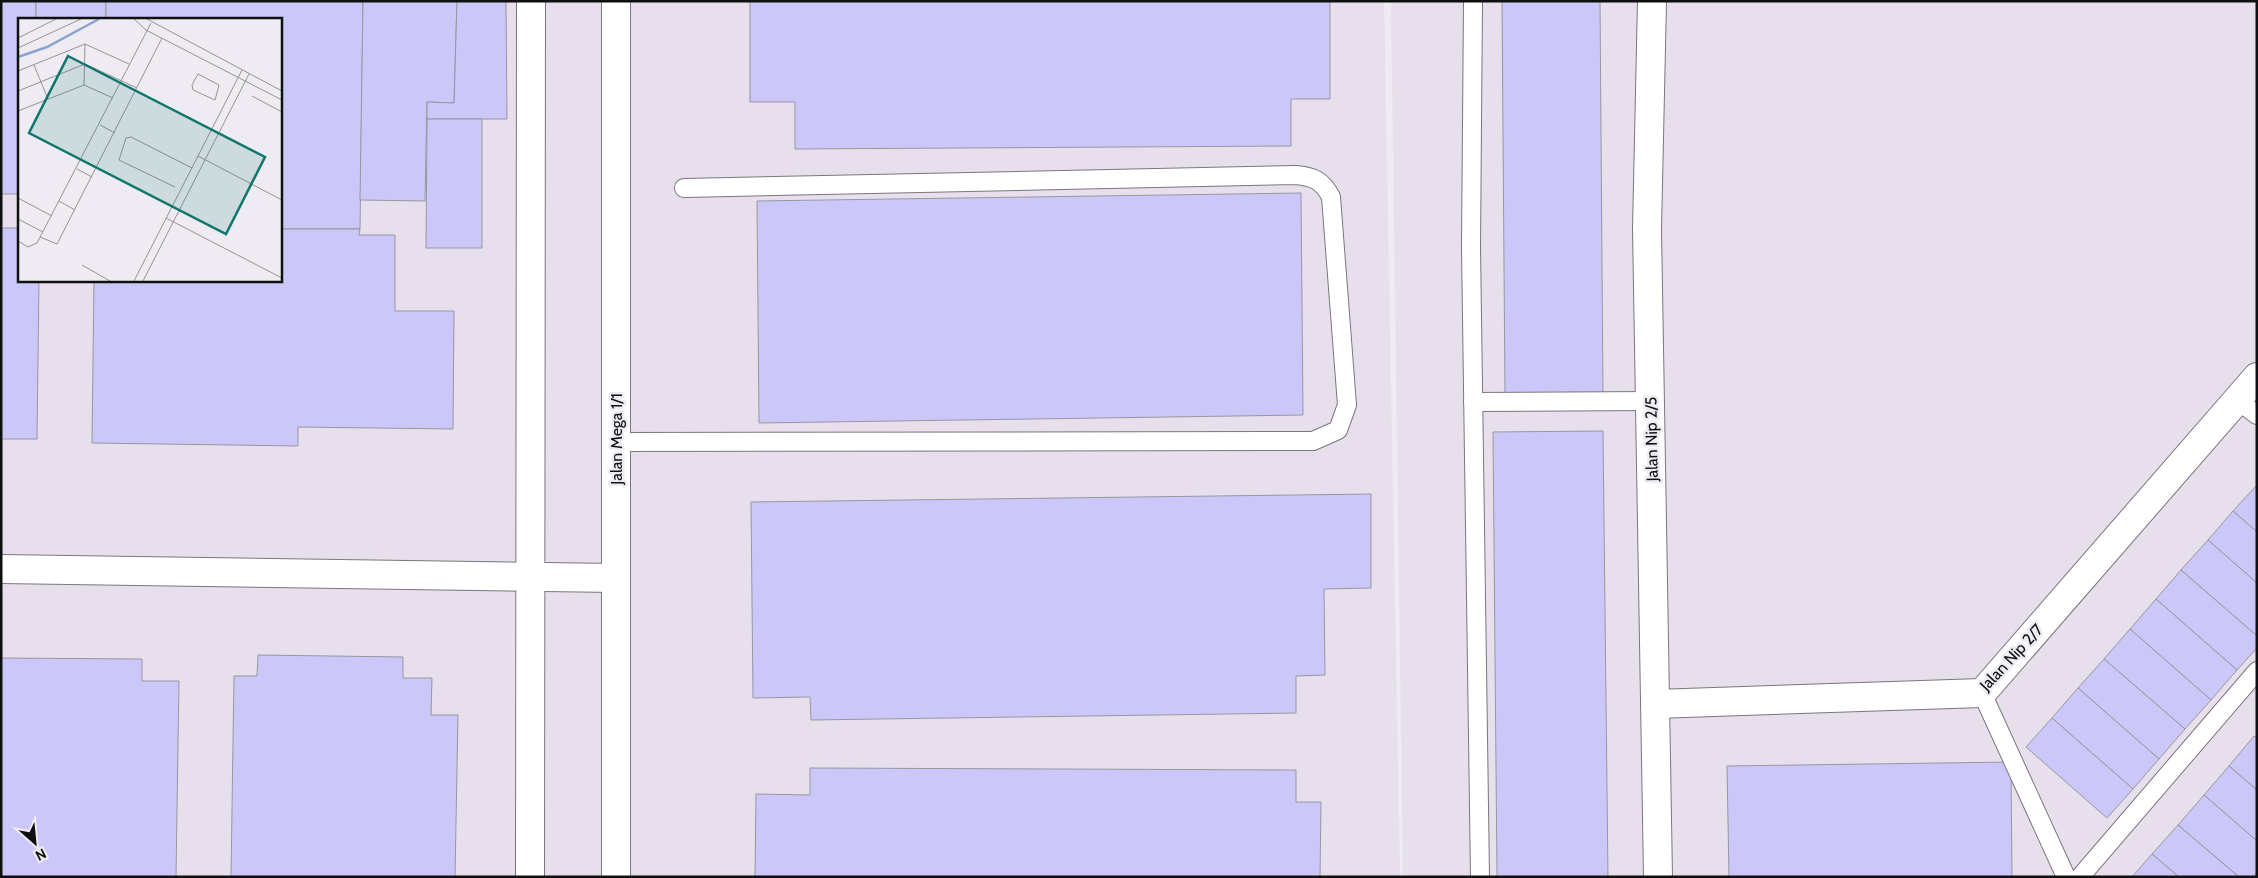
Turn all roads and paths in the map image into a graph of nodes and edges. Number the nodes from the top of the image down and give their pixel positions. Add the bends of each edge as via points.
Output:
1 (531, 1) edge
2 (616, 1) edge
3 (1473, 1) edge
4 (1652, 1) edge
5 (684, 188) dead end
6 (2257, 377) edge
7 (1473, 402) junction
8 (1650, 402) junction
9 (2247, 407) edge
10 (616, 442) junction
11 (1, 568) edge
12 (530, 576) junction
13 (616, 578) junction
14 (2257, 671) edge
15 (1982, 693) junction
16 (1655, 704) junction
17 (530, 877) edge
18 (616, 877) edge
19 (1480, 877) edge
20 (1658, 877) edge
21 (2066, 877) edge
22 (2080, 877) edge

1 - 12 street
2 - 10 street, Jalan Mega 1/1
3 - 7 lane
4 - 8 street, Jalan Nip 2/5 via 1647,229
5 - 10 lane via 1310,177 1324,185 1331,197 1347,405 1338,430 1313,441
6 - 9 street, Jalan Nip 2/7
7 - 8 lane
7 - 19 lane
8 - 16 street, Jalan Nip 2/5
9 - 15 street, Jalan Nip 2/7
10 - 13 street, Jalan Mega 1/1
11 - 12 street
12 - 13 street
12 - 17 street
13 - 18 street, Jalan Mega 1/1
14 - 22 lane
15 - 16 street, Jalan Nip 2/7
15 - 21 lane
16 - 20 street, Jalan Nip 2/5

